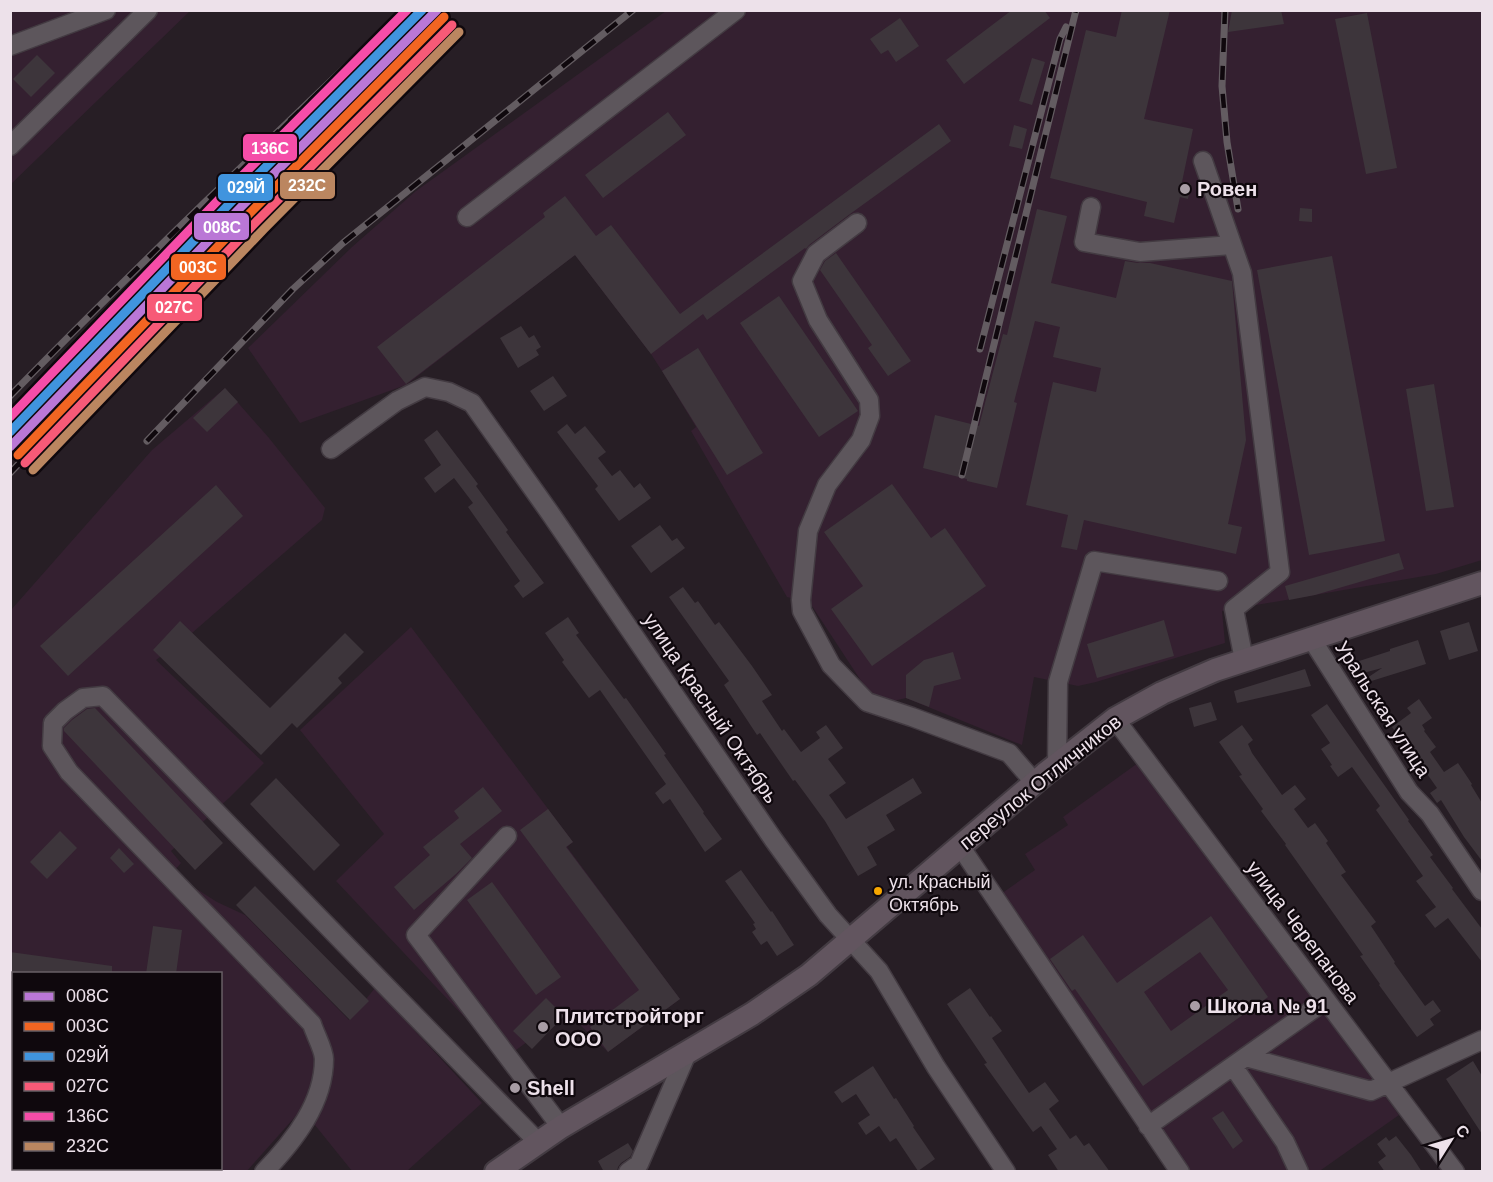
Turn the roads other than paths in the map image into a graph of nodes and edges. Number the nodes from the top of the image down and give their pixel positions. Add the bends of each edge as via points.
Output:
1 (106, 10) edge
2 (148, 10) edge
3 (736, 10) edge
4 (10, 46) edge
5 (10, 146) edge
6 (1203, 161) dead end
7 (1091, 207) dead end
8 (467, 217) dead end
9 (857, 223) dead end
10 (1232, 245) junction
11 (331, 449) dead end
12 (1218, 580) dead end
13 (1482, 583) edge
14 (1311, 638) junction
15 (1244, 660) junction
16 (1115, 719) junction
17 (1057, 764) junction
18 (1035, 783) junction
19 (507, 836) dead end
20 (960, 846) junction
21 (1482, 891) edge
22 (851, 941) junction
23 (1326, 1000) junction
24 (1482, 1040) edge
25 (688, 1051) junction
26 (1240, 1061) junction
27 (1388, 1083) junction
28 (1148, 1126) junction
29 (561, 1127) junction
30 (538, 1142) junction
31 (264, 1172) edge
32 (496, 1172) edge
33 (628, 1172) edge
34 (1006, 1172) edge
35 (1180, 1172) edge
36 (1299, 1172) edge
37 (1455, 1172) edge

1 - 4 street
2 - 5 street
3 - 8 street
6 - 10 street
7 - 10 street via 1084,242 1140,252
9 - 18 street via 816,254 802,280 818,320 869,400 870,416 861,441 827,485 808,531 802,611 831,665 867,702 1009,753
10 - 15 street via 1242,273 1280,572 1234,609
11 - 22 street, улица Красный Октябрь via 396,401 425,387 450,392 472,403 772,839
12 - 17 street via 1094,561 1059,682
13 - 14 main road, переулок Отличников
14 - 15 main road, переулок Отличников
14 - 21 street, Уральская улица via 1408,792 1430,814
15 - 16 main road, переулок Отличников via 1162,693
16 - 17 main road, переулок Отличников
16 - 23 street, улица Черепанова
17 - 18 main road, переулок Отличников
18 - 20 main road, переулок Отличников
19 - 29 street via 416,935
20 - 22 main road, переулок Отличников
20 - 28 street
22 - 25 main road, переулок Отличников via 752,1014
22 - 34 street, улица Красный Октябрь via 879,971 936,1067
23 - 26 street
23 - 27 street, улица Черепанова
24 - 27 street
25 - 29 main road, переулок Отличников
25 - 33 street via 639,1164
26 - 27 street via 1371,1091
26 - 28 street
26 - 36 street
27 - 37 street, улица Черепанова
28 - 35 street
29 - 30 main road, переулок Отличников
30 - 31 street via 103,696 83,698 53,723 52,746 69,772 312,1024 324,1057 319,1093 301,1129
30 - 32 main road, переулок Отличников

